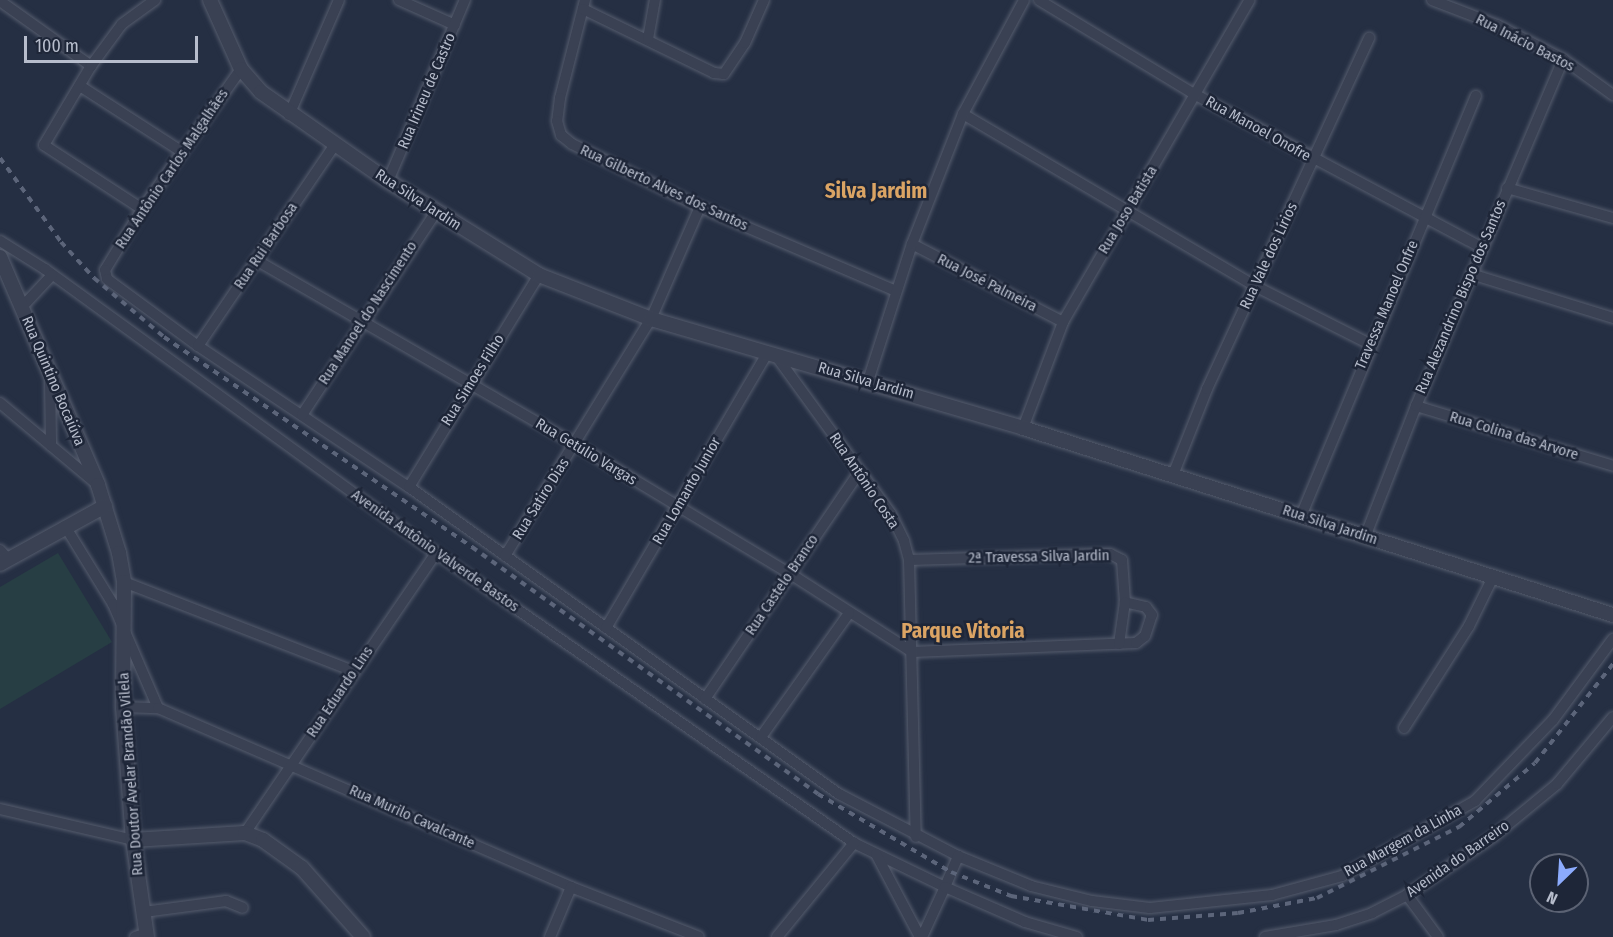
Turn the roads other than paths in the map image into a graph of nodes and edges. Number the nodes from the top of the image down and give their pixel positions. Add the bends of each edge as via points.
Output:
1 (155, 0) edge
2 (210, 0) edge
3 (339, 0) edge
4 (399, 0) edge
5 (465, 0) edge
6 (655, 0) edge
7 (764, 0) edge
8 (1024, 0) edge
9 (1039, 0) edge
10 (1250, 0) edge
11 (1432, 0) edge
12 (0, 1) edge
13 (584, 4) edge
14 (455, 24) junction
15 (1369, 38) dead end
16 (648, 39) junction
17 (1563, 59) junction
18 (91, 66) junction
19 (241, 69) junction
20 (80, 86) junction
21 (1196, 95) junction
22 (1613, 95) edge
23 (1476, 96) dead end
24 (963, 114) junction
25 (289, 115) junction
26 (334, 146) junction
27 (182, 151) junction
28 (1313, 160) junction
29 (388, 182) junction
30 (1507, 188) junction
31 (700, 207) junction
32 (142, 209) junction
33 (1127, 211) junction
34 (436, 212) junction
35 (1613, 218) edge
36 (1423, 220) junction
37 (0, 241) edge
38 (912, 244) junction
39 (1482, 248) junction
40 (0, 257) edge
41 (256, 260) junction
42 (1471, 274) junction
43 (52, 275) junction
44 (539, 275) junction
45 (1255, 286) junction
46 (896, 291) junction
47 (22, 307) junction
48 (1613, 318) edge
49 (651, 319) junction
50 (361, 321) junction
51 (1063, 322) junction
52 (1370, 344) junction
53 (198, 346) junction
54 (772, 355) junction
55 (50, 379) junction
56 (868, 381) junction
57 (469, 383) junction
58 (0, 403) edge
59 (1416, 406) junction
60 (302, 415) junction
61 (1023, 428) junction
62 (575, 444) junction
63 (51, 446) junction
64 (1613, 466) edge
65 (859, 472) junction
66 (1173, 475) junction
67 (98, 485) junction
68 (409, 487) junction
69 (105, 506) junction
70 (679, 507) junction
71 (1301, 516) junction
72 (65, 526) junction
73 (1365, 537) junction
74 (436, 552) junction
75 (505, 556) junction
76 (3, 557) edge
77 (909, 560) junction
78 (789, 573) junction
79 (1493, 577) junction
80 (124, 582) junction
81 (1125, 602) junction
82 (849, 613) junction
83 (1613, 615) edge
84 (122, 622) junction
85 (606, 628) junction
86 (1613, 639) edge
87 (1119, 644) junction
88 (912, 652) junction
89 (354, 671) junction
90 (705, 699) junction
91 (123, 707) junction
92 (158, 708) junction
93 (1613, 717) edge
94 (1404, 728) dead end
95 (761, 737) junction
96 (290, 764) junction
97 (0, 809) edge
98 (245, 833) junction
99 (916, 837) junction
100 (133, 840) junction
101 (854, 843) junction
102 (875, 854) junction
103 (958, 856) junction
104 (571, 887) junction
105 (945, 887) junction
106 (1407, 896) junction
107 (243, 908) dead end
108 (144, 912) junction
109 (143, 936) edge
110 (363, 937) edge
111 (550, 937) edge
112 (699, 937) edge
113 (777, 937) edge
114 (921, 937) edge
115 (1077, 937) edge
116 (1265, 937) edge
117 (1438, 937) edge

1 - 18 street via 122,24
2 - 19 street, Rua Silva Jardim
3 - 25 street
4 - 14 street
5 - 14 street, Rua Irineu de Castro
6 - 16 street
7 - 16 street via 745,43 724,74 714,73
8 - 24 street
9 - 21 street, Rua Manoel Onofre
10 - 21 street, Rua Joso Batista
11 - 17 street, Rua Inácio Bastos via 1497,25
12 - 18 street
13 - 16 street
13 - 31 street, Rua Gilberto Alves dos Santos via 560,98 557,121 561,135
14 - 29 street, Rua Irineu de Castro
15 - 28 street, Rua Vale dos Lírios
17 - 22 street, Rua Inácio Bastos
17 - 30 street, Rua Alezandrino Bispo dos Santos
18 - 20 street
19 - 25 street, Rua Silva Jardim
19 - 27 street, Rua Antônio Carlos Malgalhães
20 - 27 street
20 - 32 street via 44,145
21 - 28 street, Rua Manoel Onofre
21 - 33 street, Rua Joso Batista
23 - 36 street, Travessa Manoel Onfre
24 - 33 street
24 - 38 street
25 - 26 street, Rua Silva Jardim
26 - 29 street, Rua Silva Jardim
26 - 41 street, Rua Rui Barbosa
27 - 32 street, Rua Antônio Carlos Malgalhães
28 - 36 street, Rua Manoel Onofre
28 - 45 street, Rua Vale dos Lírios
29 - 34 street, Rua Silva Jardim
30 - 35 street
30 - 39 street, Rua Alezandrino Bispo dos Santos
31 - 46 street, Rua Gilberto Alves dos Santos
31 - 49 street, Rua Satiro Dias
32 - 53 street, Rua Antônio Carlos Malgalhães via 104,271 107,279
33 - 45 street
33 - 51 street, Rua Joso Batista
34 - 44 street, Rua Silva Jardim
34 - 50 street, Rua Manoel do Nascimento
36 - 39 street, Rua Manoel Onofre
36 - 52 street, Travessa Manoel Onfre
37 - 43 street, Avenida Antônio Valverde Bastos
38 - 46 street
38 - 51 street, Rua José Palmeira
39 - 42 street, Rua Alezandrino Bispo dos Santos
40 - 47 street, Rua Quintino Bocaiúva
41 - 50 street, Rua Getúlio Vargas
41 - 53 street, Rua Rui Barbosa
42 - 48 street
42 - 59 street, Rua Alezandrino Bispo dos Santos
43 - 47 street
43 - 74 street, Avenida Antônio Valverde Bastos
44 - 49 street, Rua Silva Jardim
44 - 57 street, Rua Simoes Filho
45 - 52 street
45 - 66 street, Rua Vale dos Lírios via 1207,389
46 - 56 street
47 - 55 street, Rua Quintino Bocaiúva
49 - 54 street, Rua Silva Jardim
49 - 62 street, Rua Satiro Dias
50 - 57 street, Rua Getúlio Vargas
50 - 60 street, Rua Manoel do Nascimento
51 - 61 street, Rua Joso Batista
52 - 71 street, Travessa Manoel Onfre
53 - 60 street
54 - 56 street, Rua Silva Jardim
54 - 65 street, Rua Antônio Costa
54 - 70 street, Rua Lomanto Junior
55 - 63 street
55 - 67 street, Rua Quintino Bocaiúva
56 - 61 street, Rua Silva Jardim
57 - 62 street, Rua Getúlio Vargas
57 - 68 street, Rua Simoes Filho
58 - 63 street
59 - 64 street, Rua Colina das Arvore
59 - 73 street, Rua Alezandrino Bispo dos Santos
60 - 68 street
61 - 66 street, Rua Silva Jardim
62 - 70 street, Rua Getúlio Vargas
62 - 75 street, Rua Satiro Dias
63 - 67 street
65 - 77 street, Rua Antônio Costa via 891,514
65 - 78 street, Rua Castelo Branco
66 - 71 street, Rua Silva Jardim
67 - 69 street, Rua Quintino Bocaiúva
68 - 75 street
69 - 72 street
69 - 80 street, Rua Doutor Avelar Brandão Vilela
70 - 78 street, Rua Getúlio Vargas
70 - 85 street, Rua Lomanto Junior
71 - 73 street, Rua Silva Jardim
72 - 76 street
72 - 84 street
73 - 79 street, Rua Silva Jardim
74 - 89 street, Rua Eduardo Lins
74 - 101 street, Avenida Antônio Valverde Bastos
75 - 85 street
77 - 81 street, 2ª Travessa Silva Jardin via 1110,554 1122,560
77 - 88 street, Rua Antônio Costa
78 - 82 street, Rua Getúlio Vargas
78 - 90 street, Rua Castelo Branco
79 - 83 street, Rua Silva Jardim
79 - 94 street via 1469,626
80 - 84 street, Rua Doutor Avelar Brandão Vilela
80 - 89 street
81 - 87 street
81 - 87 street via 1146,607 1152,615 1141,641
82 - 88 street, Rua Getúlio Vargas
82 - 95 street
84 - 91 street, Rua Doutor Avelar Brandão Vilela
84 - 92 street
85 - 90 street
86 - 103 street, Rua Margem da Linha via 1553,720 1475,801 1342,876 1272,895 1150,908 1092,901 1031,886
87 - 88 street
88 - 99 street, Rua Antônio Costa
89 - 96 street, Rua Eduardo Lins
90 - 95 street
91 - 92 street, Rua Murilo Cavalcante
91 - 100 street, Rua Doutor Avelar Brandão Vilela
92 - 96 street, Rua Murilo Cavalcante
93 - 106 street, Avenida do Barreiro via 1557,784 1494,836
95 - 99 street via 839,794
96 - 98 street, Rua Eduardo Lins
96 - 104 street, Rua Murilo Cavalcante
97 - 100 street
98 - 100 street
98 - 110 street via 280,850 302,868
99 - 103 street, Rua Margem da Linha
100 - 108 street, Rua Doutor Avelar Brandão Vilela
101 - 102 street, Avenida Antônio Valverde Bastos
101 - 113 street
102 - 105 street, Avenida Antônio Valverde Bastos
102 - 114 street
103 - 105 street
104 - 111 street
104 - 112 street, Rua Murilo Cavalcante
105 - 114 street
105 - 115 street via 1025,922
106 - 116 street, Avenida do Barreiro via 1336,925
106 - 117 street
107 - 108 street via 226,901
108 - 109 street, Rua Doutor Avelar Brandão Vilela

